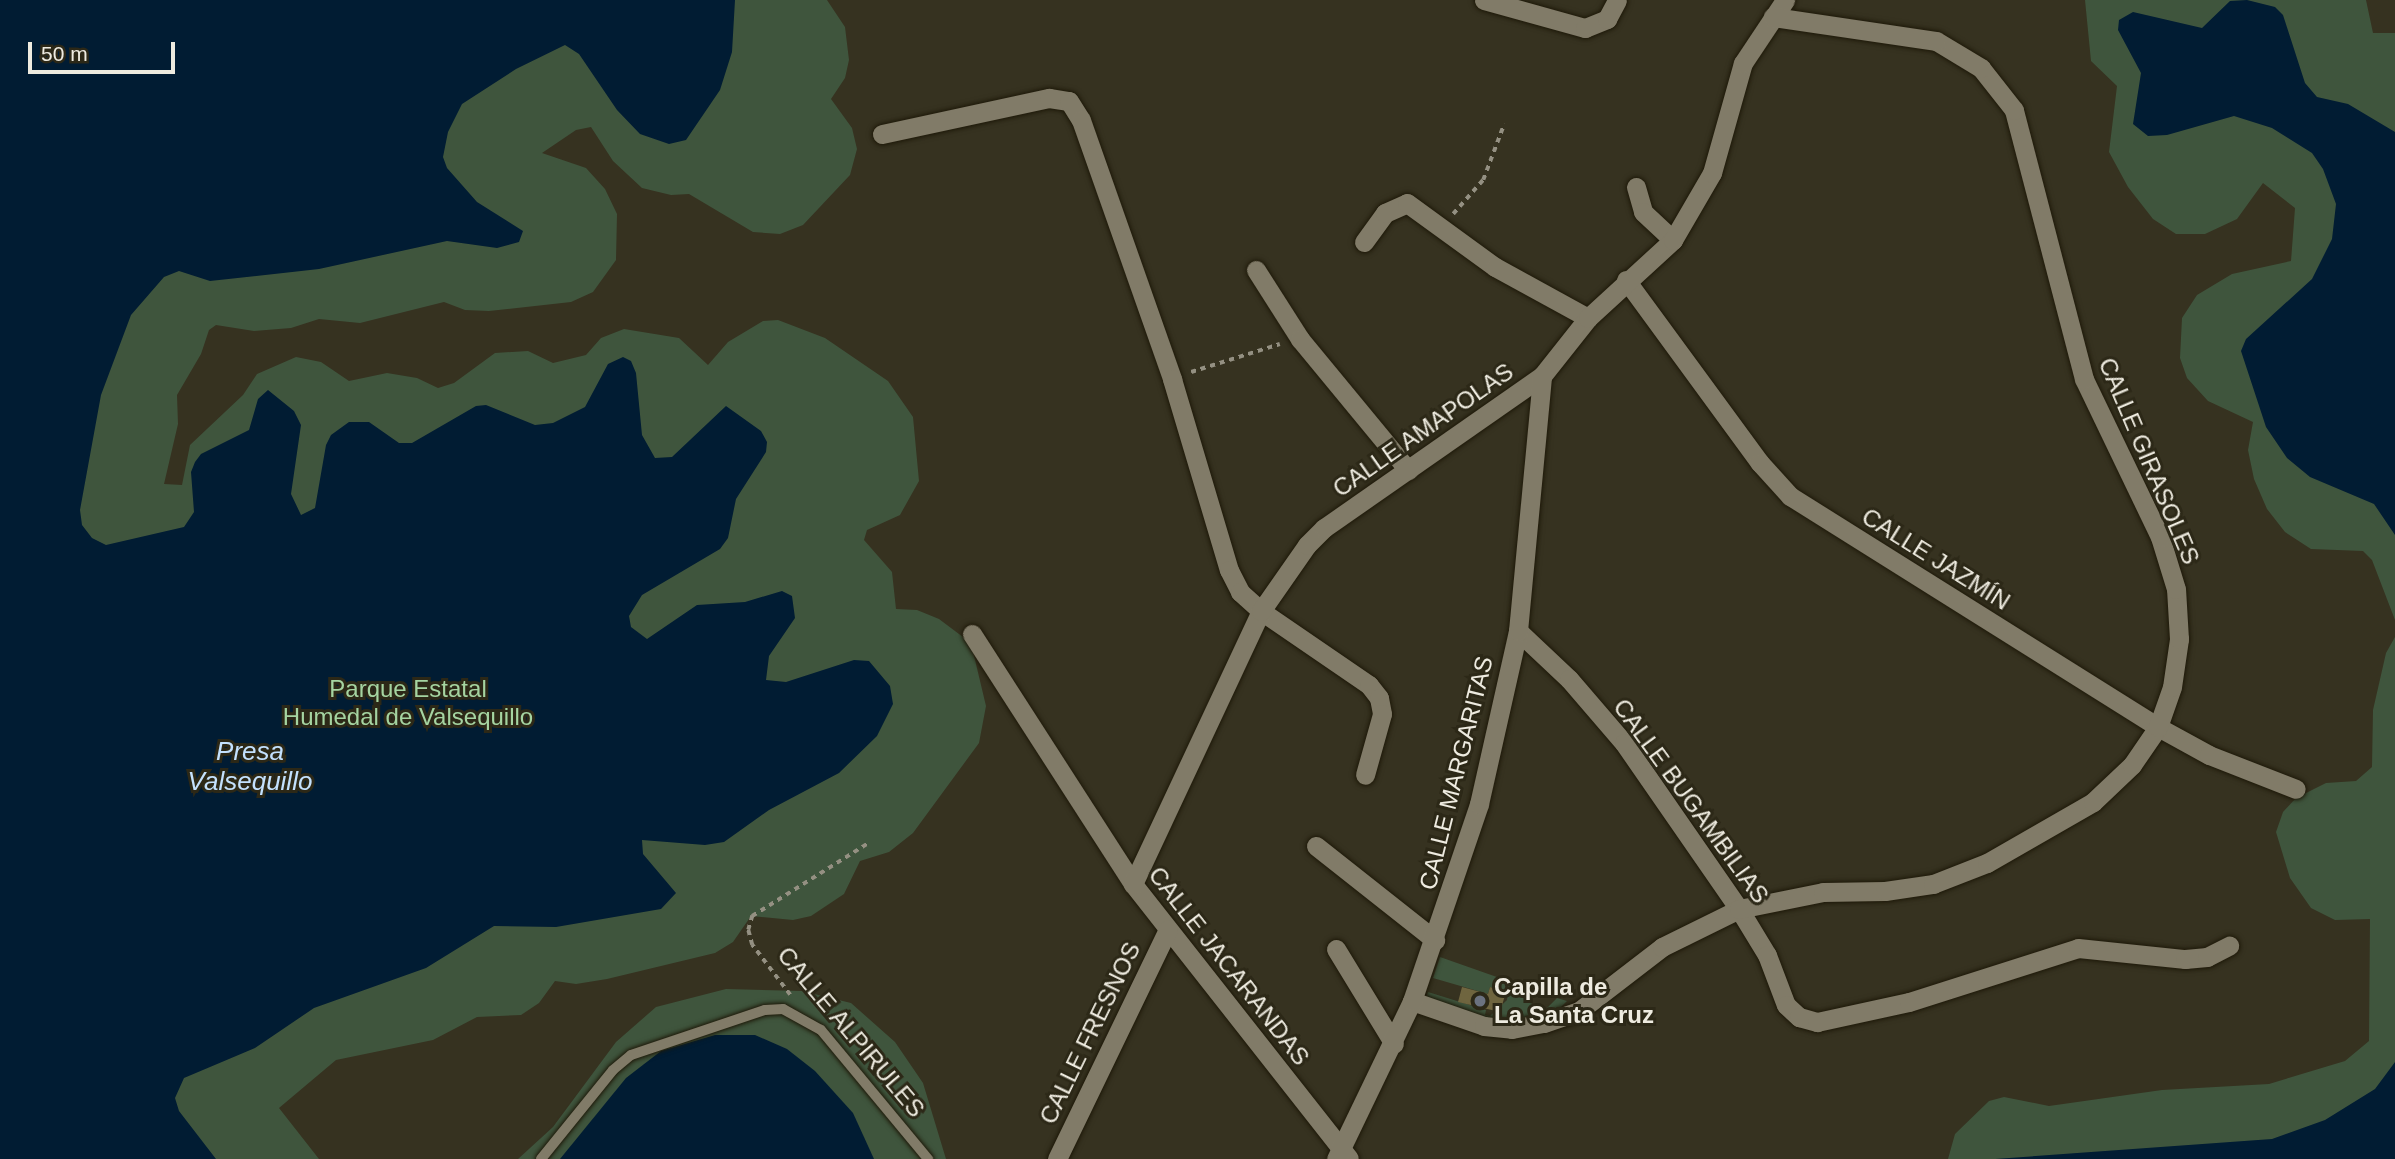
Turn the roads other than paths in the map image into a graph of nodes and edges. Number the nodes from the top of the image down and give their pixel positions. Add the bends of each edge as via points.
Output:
1 (1484, 0) edge
2 (1617, 0) edge
3 (1786, 0) edge
4 (1773, 18) junction
5 (882, 134) dead end
6 (1636, 187) dead end
7 (1673, 240) junction
8 (1364, 242) dead end
9 (1256, 270) dead end
10 (1626, 280) junction
11 (1588, 318) junction
12 (1542, 376) junction
13 (1408, 470) junction
14 (1261, 611) junction
15 (1518, 631) junction
16 (972, 634) dead end
17 (2158, 727) junction
18 (1365, 775) dead end
19 (2296, 789) dead end
20 (1316, 846) dead end
21 (1133, 884) junction
22 (1740, 909) junction
23 (1168, 929) junction
24 (1435, 940) junction
25 (2229, 946) dead end
26 (1336, 949) dead end
27 (1412, 1001) junction
28 (1394, 1044) junction
29 (1342, 1156) edge
30 (541, 1159) edge
31 (928, 1159) edge
32 (1057, 1159) edge

1 - 2 street via 1585,28 1607,19
3 - 4 street, CALLE AMAPOLAS
4 - 7 street, CALLE AMAPOLAS via 1743,63 1712,173
4 - 17 street, CALLE GIRASOLES via 1936,41 1981,68 2014,110 2084,379 2160,537 2176,589 2179,639 2172,687
5 - 14 street via 1049,98 1069,101 1082,120 1172,379 1229,570 1240,592
6 - 7 street via 1643,212
7 - 10 street, CALLE AMAPOLAS
8 - 11 street via 1385,214 1406,203 1495,267
9 - 13 street via 1300,339
10 - 11 street, CALLE AMAPOLAS
10 - 17 street, CALLE JAZMÍN via 1767,473 1790,496
11 - 12 street, CALLE AMAPOLAS
12 - 13 street, CALLE AMAPOLAS
12 - 15 street, CALLE MARGARITAS
13 - 14 street, CALLE AMAPOLAS via 1324,528
14 - 18 street via 1369,685 1379,698 1382,714
14 - 21 street, CALLE AMAPOLAS
15 - 22 street, CALLE BUGAMBILIAS via 1569,679 1624,743
15 - 24 street, CALLE MARGARITAS via 1479,804
16 - 21 street, CALLE JACARANDAS
17 - 19 street, CALLE JAZMÍN via 2209,755
17 - 22 street, CALLE GIRASOLES via 2132,765 2093,802 1987,863 1933,884 1793,896
20 - 24 street
21 - 23 street, CALLE JACARANDAS
22 - 25 street, CALLE BUGAMBILIAS via 1767,955 1786,1005 1799,1017 1817,1022 1909,1002 2078,948 2185,959 2207,957
22 - 27 street, CALLE GIRASOLES via 1662,947 1579,1011 1544,1023 1512,1029 1484,1026
23 - 29 street, CALLE JACARANDAS
23 - 32 street, CALLE FRESNOS
24 - 27 street, CALLE MARGARITAS
26 - 28 street
27 - 28 street, CALLE MARGARITAS
28 - 29 street, CALLE MARGARITAS
30 - 31 lane, CALLE ALPIRULES via 613,1070 632,1055 765,1010 783,1009 807,1019 844,1054

